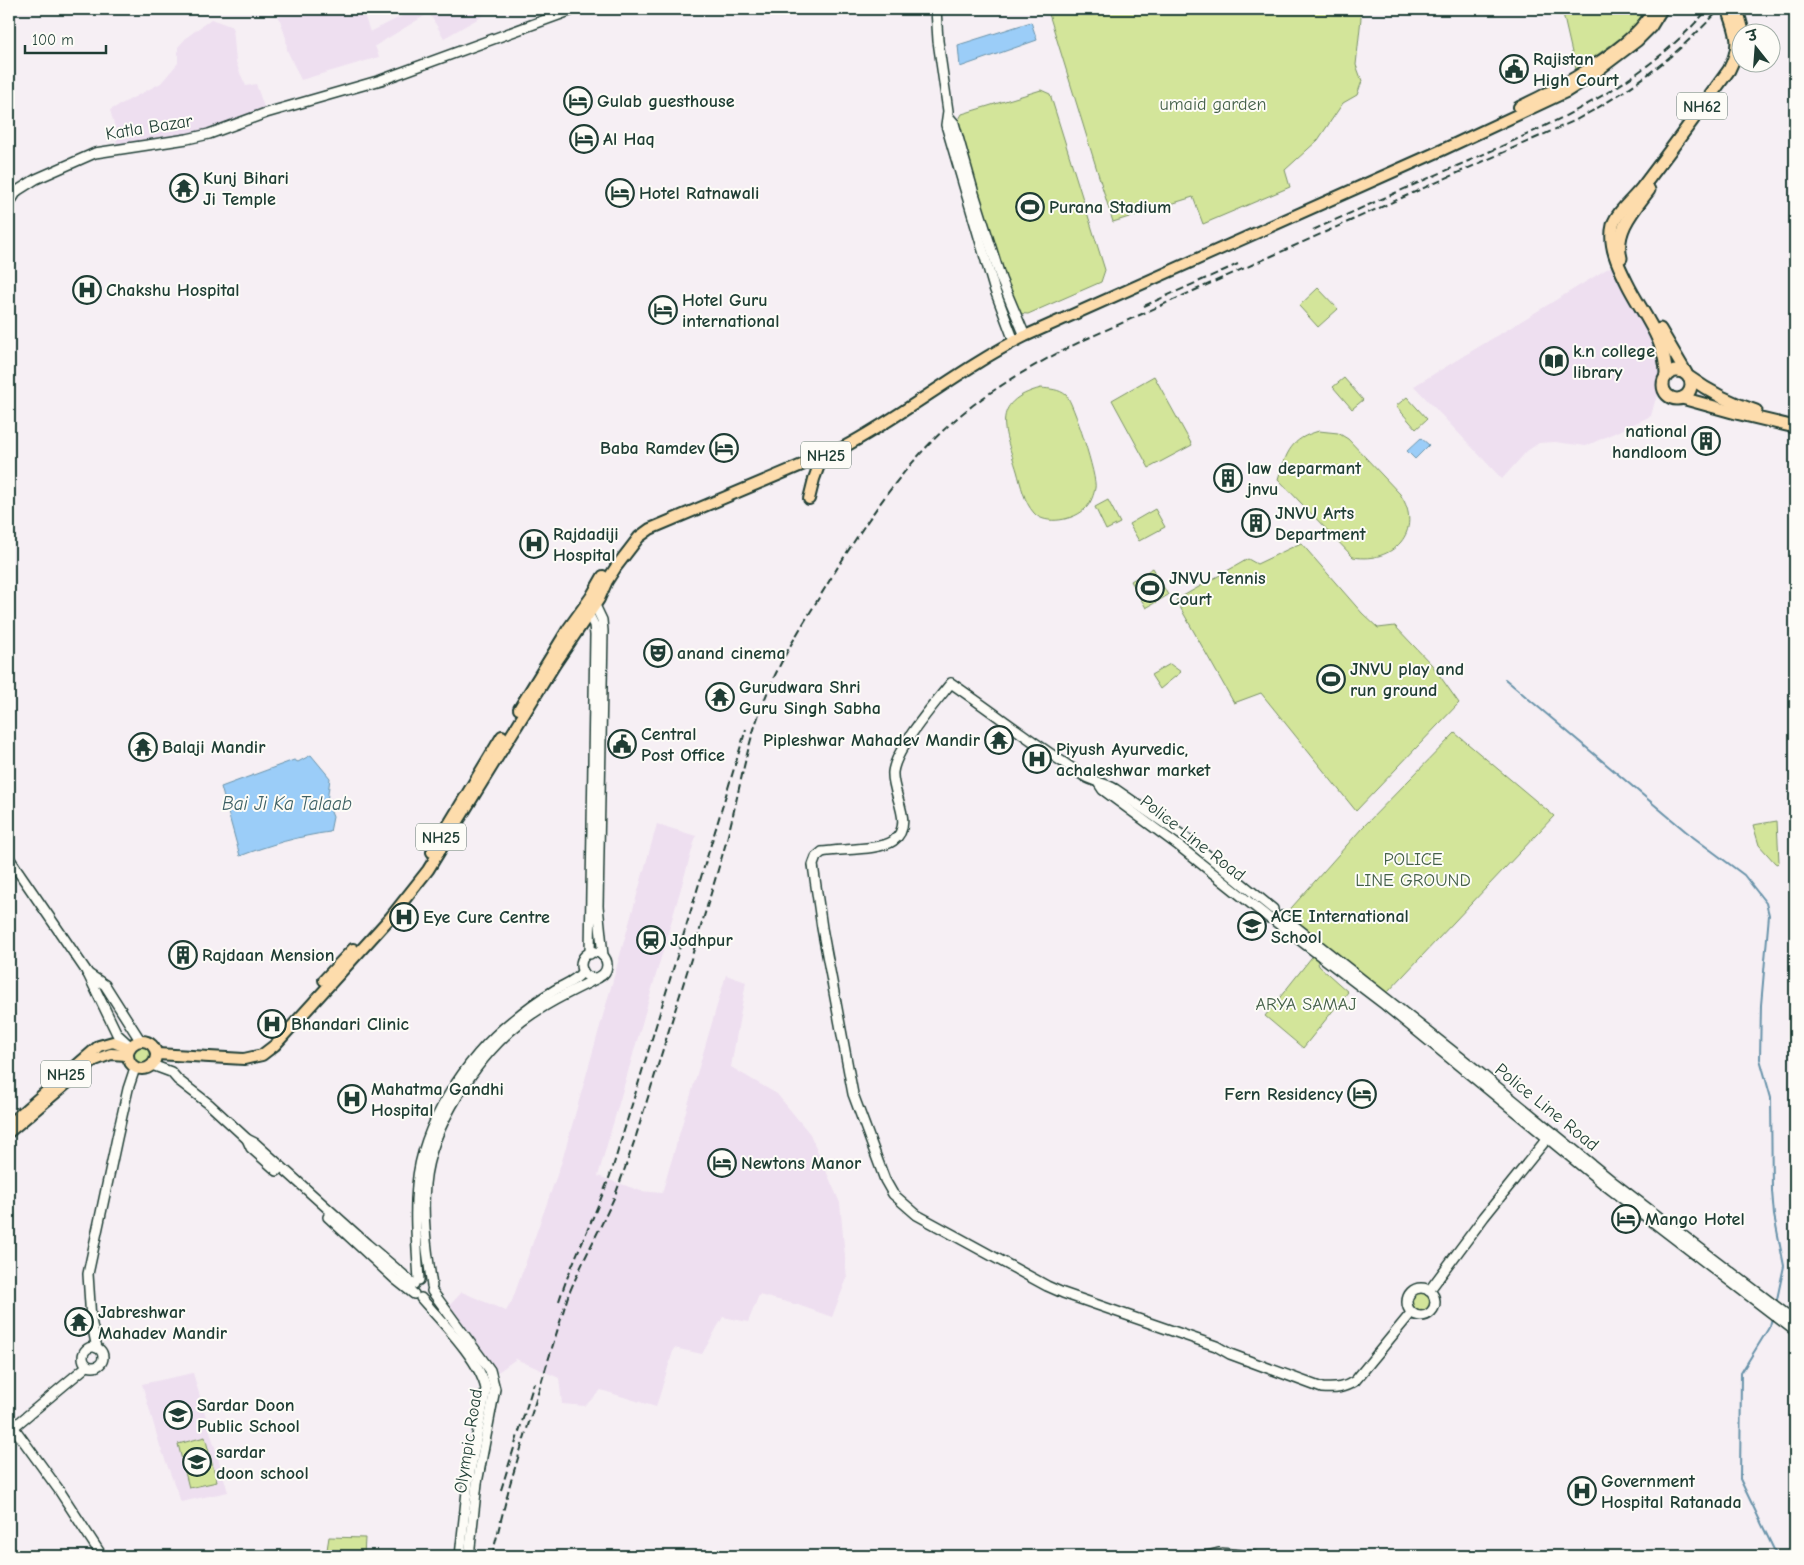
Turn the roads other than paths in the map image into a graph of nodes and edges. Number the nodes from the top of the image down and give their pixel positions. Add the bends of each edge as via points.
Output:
1 (575, 9) edge
2 (936, 9) edge
3 (1653, 9) edge
4 (1662, 9) edge
5 (1728, 9) edge
6 (1737, 9) edge
7 (1740, 22) edge
8 (1735, 72) edge
9 (948, 116) junction
10 (1638, 199) junction
11 (9, 204) edge
12 (1023, 333) junction
13 (1013, 338) junction
14 (1688, 375) junction
15 (1666, 376) junction
16 (1682, 398) junction
17 (1795, 420) edge
18 (1795, 427) edge
19 (822, 457) junction
20 (810, 499) dead end
21 (594, 601) junction
22 (586, 610) junction
23 (1099, 784) junction
24 (9, 858) edge
25 (1275, 918) junction
26 (590, 954) junction
27 (604, 956) junction
28 (583, 971) junction
29 (87, 972) junction
30 (598, 978) junction
31 (140, 1040) junction
32 (129, 1050) junction
33 (156, 1051) junction
34 (152, 1065) junction
35 (135, 1068) junction
36 (9, 1124) edge
37 (9, 1132) edge
38 (1550, 1135) junction
39 (247, 1139) junction
40 (416, 1282) junction
41 (432, 1289) junction
42 (1429, 1291) junction
43 (417, 1296) junction
44 (1411, 1313) junction
45 (1783, 1317) junction
46 (1795, 1321) edge
47 (1795, 1331) edge
48 (96, 1348) junction
49 (87, 1366) junction
50 (11, 1426) edge
51 (102, 1556) edge
52 (460, 1556) edge
53 (469, 1556) edge
54 (1206, 1556) edge
55 (1254, 1556) edge

1 - 11 street, Katla Bazar via 381,80 187,140 95,152 36,179 18,191
2 - 9 street
3 - 12 main road, NH25 via 1640,29 1622,44 1577,77 1530,103
4 - 12 main road, NH25 via 1637,41 1558,96 1223,248
5 - 10 highway, NH62 via 1737,38 1735,58
6 - 7 highway
8 - 10 highway, NH62 via 1650,188
9 - 12 street via 954,123 972,190
9 - 13 street via 949,138 994,288
10 - 14 highway, NH62 via 1622,230 1621,260 1647,310
10 - 15 highway, NH62 via 1613,223 1611,239 1631,292 1661,346
12 - 13 main road, NH25
13 - 19 main road, NH25 via 870,433
13 - 21 main road, NH25 via 837,443 648,524 636,533 616,558
14 - 15 highway via 1676,371
14 - 16 highway via 1691,387
14 - 17 highway, NH62 via 1719,398 1735,405
15 - 16 highway, NH62 via 1663,385 1666,394 1674,399
16 - 18 highway, NH62
19 - 20 main road
19 - 21 main road, NH25 via 650,529 622,557
21 - 22 main road, NH25
21 - 27 street via 603,631 598,906
22 - 26 street via 595,635
22 - 33 main road, NH25 via 538,676 423,866 379,922 269,1047 249,1052
23 - 25 street, Police Line Road
23 - 25 street, Police Line Road via 1108,784 1186,838 1273,909 1279,910
23 - 44 street, Police Line Road via 951,683 895,764 893,781 903,816 898,836 886,845 822,852 816,857 813,864 822,928 853,1094 893,1194 917,1215 1034,1280 1322,1388 1345,1387 1355,1381
24 - 29 street
25 - 38 street
26 - 27 street
26 - 28 street via 582,961
27 - 30 street via 607,968
28 - 30 street via 589,977
28 - 40 street via 492,1037 454,1085 422,1155 418,1178
29 - 31 street via 105,985
29 - 32 street via 114,1029
30 - 41 street via 560,996 506,1035 479,1064 450,1110 430,1157 425,1184 424,1221
31 - 32 main road, NH25
31 - 33 main road, NH25 via 149,1042
32 - 35 main road via 130,1062
32 - 36 main road, NH25 via 113,1042 99,1046
32 - 37 main road, NH25 via 95,1060
33 - 34 main road
34 - 35 main road via 144,1069
34 - 39 street, Olympic Road via 171,1072
35 - 48 street via 88,1274
38 - 42 street
38 - 45 street
39 - 40 street, Olympic Road
39 - 43 street, Olympic Road via 251,1148
40 - 41 street via 427,1280
40 - 43 street via 413,1287
41 - 43 street via 428,1297
41 - 53 street, Olympic Road via 490,1370 495,1389 476,1483
42 - 44 street via 1422,1288 1409,1294 1406,1300
42 - 44 street via 1436,1304 1431,1313 1420,1317
43 - 52 street, Olympic Road via 478,1370 486,1389 468,1482
45 - 46 street
45 - 47 street
48 - 49 street via 85,1352 83,1358
48 - 49 street via 102,1352 102,1362 97,1367
49 - 50 street
50 - 51 street via 59,1490
54 - 55 street via 1219,1553

